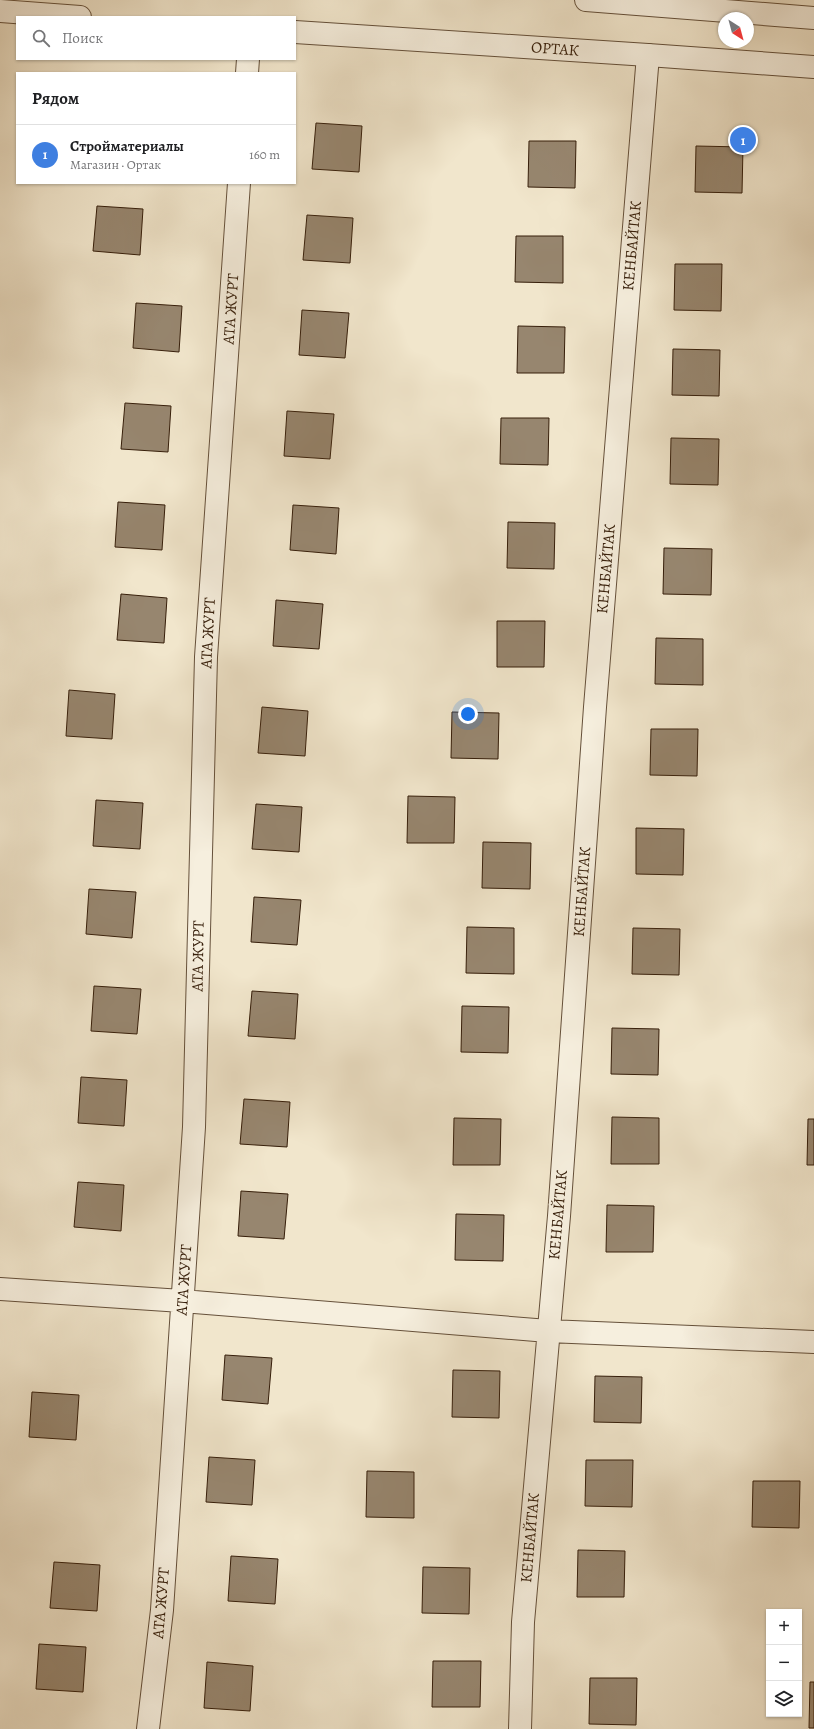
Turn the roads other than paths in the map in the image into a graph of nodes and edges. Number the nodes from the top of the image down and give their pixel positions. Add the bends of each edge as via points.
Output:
1 (586, 0) edge
2 (650, 2) edge
3 (0, 11) edge
4 (67, 16) edge
5 (814, 18) edge
6 (296, 32) edge
7 (648, 55) junction
8 (248, 60) edge
9 (814, 67) edge
10 (247, 72) edge
11 (239, 184) edge
12 (0, 1289) edge
13 (182, 1301) junction
14 (548, 1331) junction
15 (814, 1342) edge
16 (148, 1729) edge
17 (520, 1729) edge

1 - 2 street
2 - 5 street
3 - 4 street
6 - 7 street, ОРТАК
7 - 9 street, ОРТАК
7 - 14 street, КЕНБАЙТАК
8 - 10 street
11 - 13 street, АТА ЖУРТ via 206,657 194,1127
12 - 13 street
13 - 14 street
13 - 16 street, АТА ЖУРТ via 162,1610
14 - 15 street
14 - 17 street, КЕНБАЙТАК via 523,1622

